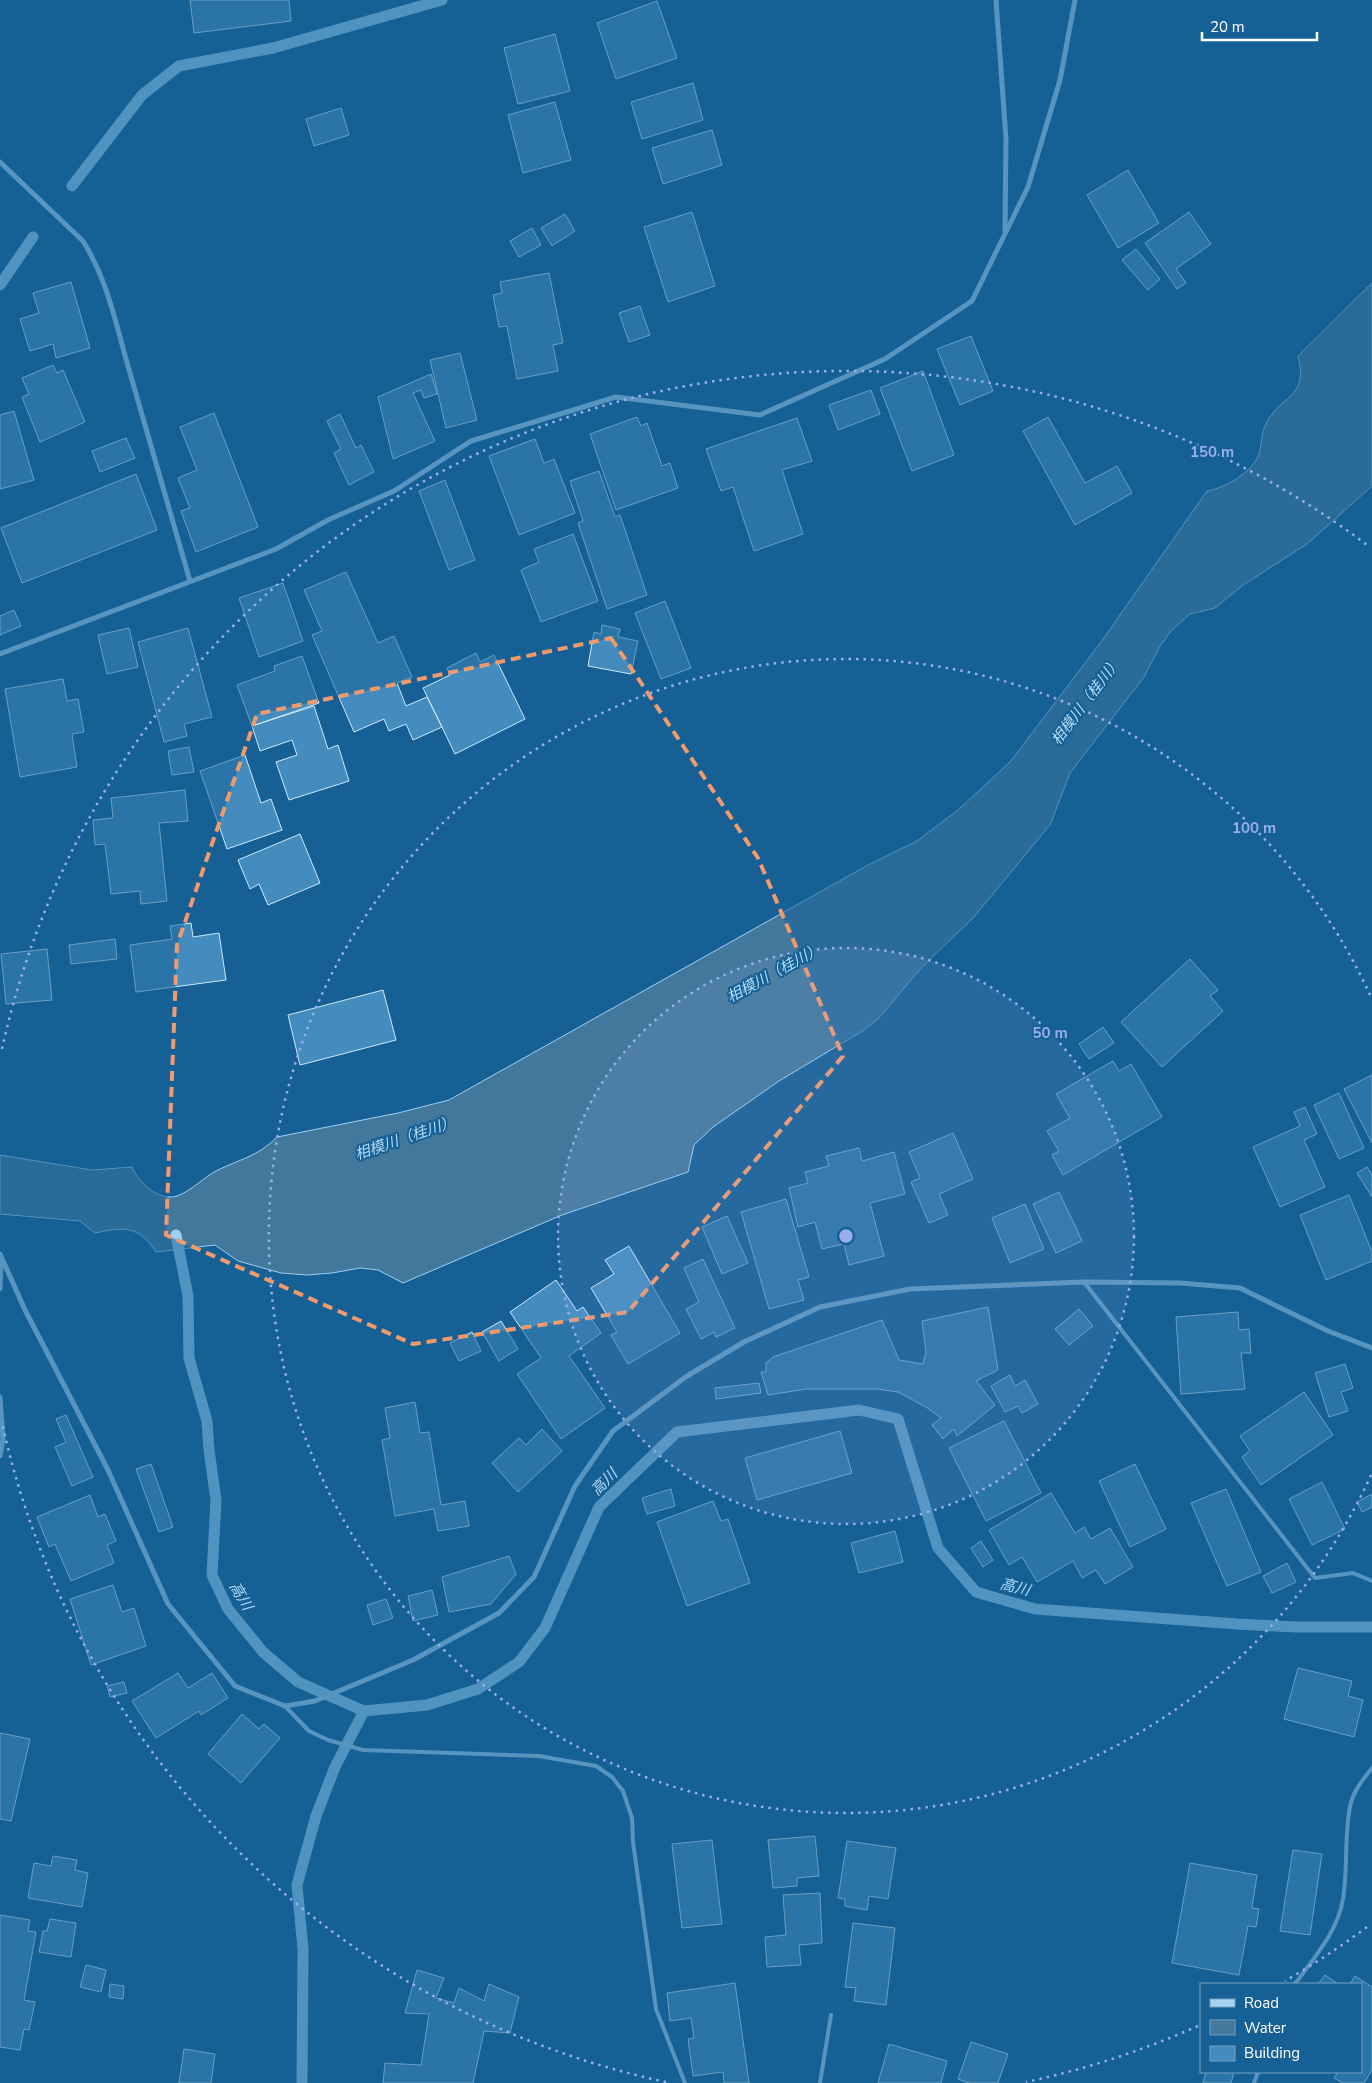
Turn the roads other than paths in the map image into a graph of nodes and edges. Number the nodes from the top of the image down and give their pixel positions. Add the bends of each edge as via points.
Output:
1 (996, 0) edge
2 (1075, 0) edge
3 (0, 162) edge
4 (1005, 235) junction
5 (190, 582) junction
6 (0, 654) edge
7 (0, 1255) edge
8 (1084, 1282) junction
9 (0, 1289) edge
10 (1372, 1348) edge
11 (0, 1397) edge
12 (0, 1456) edge
13 (1372, 1580) edge
14 (285, 1706) junction
15 (1372, 1768) edge
16 (1296, 1983) edge
17 (830, 2016) dead end
18 (685, 2083) edge
19 (820, 2083) edge

1 - 4 street via 1006,138
2 - 4 street via 1060,80 1034,169
3 - 5 street via 83,241 93,256 109,295
4 - 5 street via 972,301 885,359 760,415 616,397 471,441 394,491 328,520 276,549
5 - 6 street
7 - 9 street
7 - 14 street via 108,1470 168,1604 234,1686
8 - 10 street via 1180,1283 1240,1288 1328,1331
8 - 13 lane via 1315,1578 1353,1573
8 - 14 street via 910,1289 820,1307 744,1342 687,1376 613,1431 575,1486 534,1577 499,1614 413,1660 315,1701
11 - 12 street via 3,1440
14 - 18 lane via 309,1731 363,1750 540,1756 596,1766 612,1777 623,1791 632,1818 656,2009
15 - 16 lane via 1361,1781 1350,1806 1343,1900 1338,1916 1331,1934
17 - 19 lane

